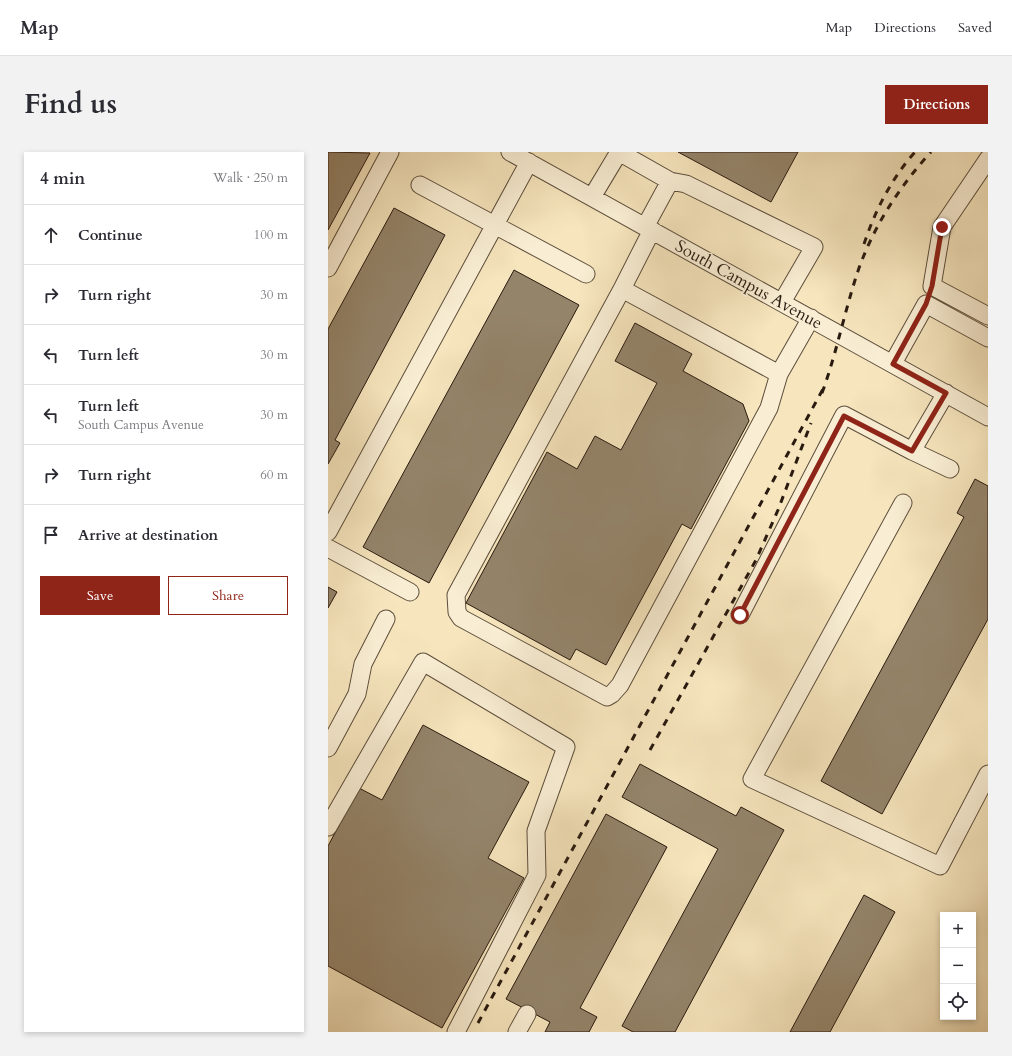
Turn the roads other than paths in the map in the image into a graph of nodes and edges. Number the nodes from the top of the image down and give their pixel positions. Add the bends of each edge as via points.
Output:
1 (390, 152) edge
2 (510, 152) edge
3 (619, 152) edge
4 (988, 159) edge
5 (529, 162) junction
6 (670, 181) junction
7 (420, 185) dead end
8 (592, 197) junction
9 (495, 226) junction
10 (649, 229) junction
11 (328, 268) edge
12 (586, 274) dead end
13 (932, 286) junction
14 (622, 289) junction
15 (782, 302) junction
16 (926, 304) junction
17 (988, 316) edge
18 (811, 318) junction
19 (988, 338) edge
20 (893, 364) junction
21 (778, 374) junction
22 (946, 393) junction
23 (988, 417) edge
24 (912, 451) junction
25 (950, 469) dead end
26 (903, 503) dead end
27 (328, 532) edge
28 (328, 548) edge
29 (410, 592) dead end
30 (740, 615) dead end
31 (386, 619) dead end
32 (328, 748) edge
33 (988, 774) edge
34 (328, 827) edge
35 (527, 1014) dead end
36 (456, 1032) edge
37 (517, 1032) edge

1 - 11 street
2 - 5 street, South Campus Avenue
3 - 6 street
3 - 8 street
4 - 13 street via 942,227
5 - 8 street, South Campus Avenue
5 - 9 street
6 - 10 street
6 - 15 street via 686,184 814,247
7 - 9 street
8 - 10 street, South Campus Avenue
9 - 12 street
9 - 27 street
10 - 14 street
10 - 15 street, South Campus Avenue
13 - 16 street
13 - 17 street
14 - 21 street
14 - 21 street via 456,594 457,612 461,618 607,697 612,694 620,685 769,408
15 - 18 street, South Campus Avenue
16 - 19 street
16 - 20 street
18 - 20 street, South Campus Avenue
18 - 21 street
20 - 22 street, South Campus Avenue
22 - 23 street, South Campus Avenue
22 - 24 street
24 - 25 street
24 - 30 street via 844,416
26 - 33 street via 752,779 940,866
28 - 29 street
31 - 32 street via 363,664 358,694
34 - 36 street via 423,662 566,747 536,831 537,875
35 - 37 street

